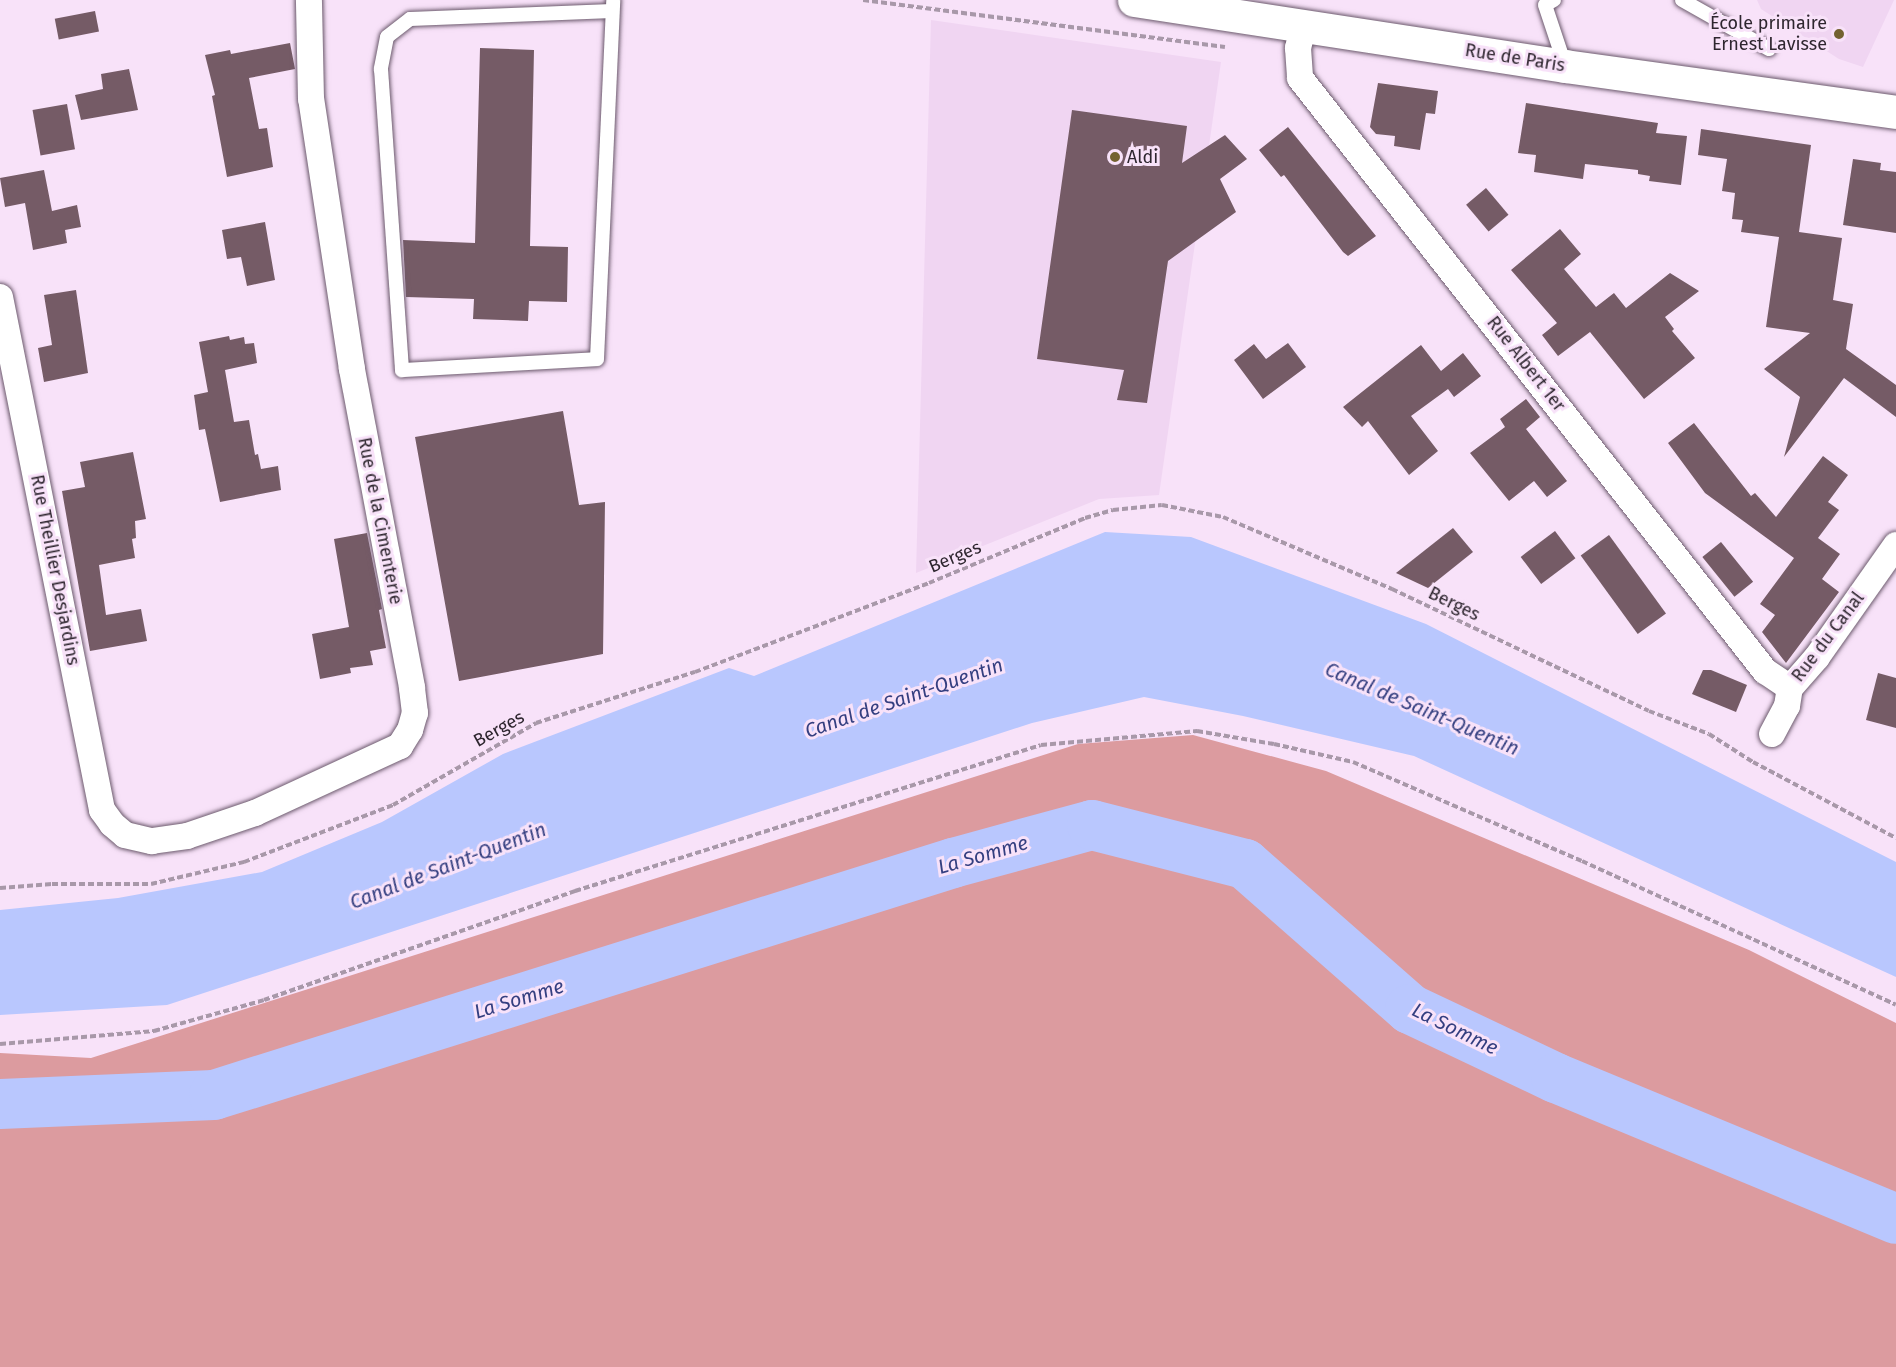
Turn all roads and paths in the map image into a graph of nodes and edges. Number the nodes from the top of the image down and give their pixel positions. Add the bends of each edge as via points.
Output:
1 (309, 0) edge
2 (863, 0) edge
3 (1134, 0) edge
4 (1554, 0) edge
5 (1682, 0) edge
6 (1707, 5) edge
7 (613, 6) edge
8 (1304, 24) junction
9 (1228, 48) dead end
10 (1769, 49) dead end
11 (1565, 66) junction
12 (1896, 112) edge
13 (0, 297) edge
14 (1896, 545) edge
15 (1790, 688) junction
16 (1772, 734) dead end
17 (125, 835) joint
18 (1896, 837) edge
19 (0, 888) edge
20 (1896, 1005) edge
21 (0, 1044) edge

1 - 17 street, Rue de la Cimenterie via 311,99 352,369 415,713 400,746 255,813 187,836 152,841
2 - 9 path
3 - 8 main road, Rue de Paris
4 - 11 lane via 1545,5
5 - 6 lane
6 - 10 lane
7 - 7 lane via 410,19 387,37 381,69 402,370 597,359
8 - 11 main road, Rue de Paris
8 - 15 street, Rue Albert 1er via 1298,48 1300,78 1765,670
11 - 12 main road, Rue de Paris
13 - 17 street, Rue Theillier Desjardins via 102,810
14 - 15 street, Rue du Canal via 1817,657
15 - 16 street, Rue du Canal via 1787,706
18 - 19 path, Berges via 1753,762 1709,734 1649,711 1392,589 1223,517 1162,505 1113,510 1085,518 929,583 695,672 536,723 393,805 244,862 151,884
20 - 21 path via 1582,861 1353,762 1197,731 1041,745 575,891 264,1000 154,1031

